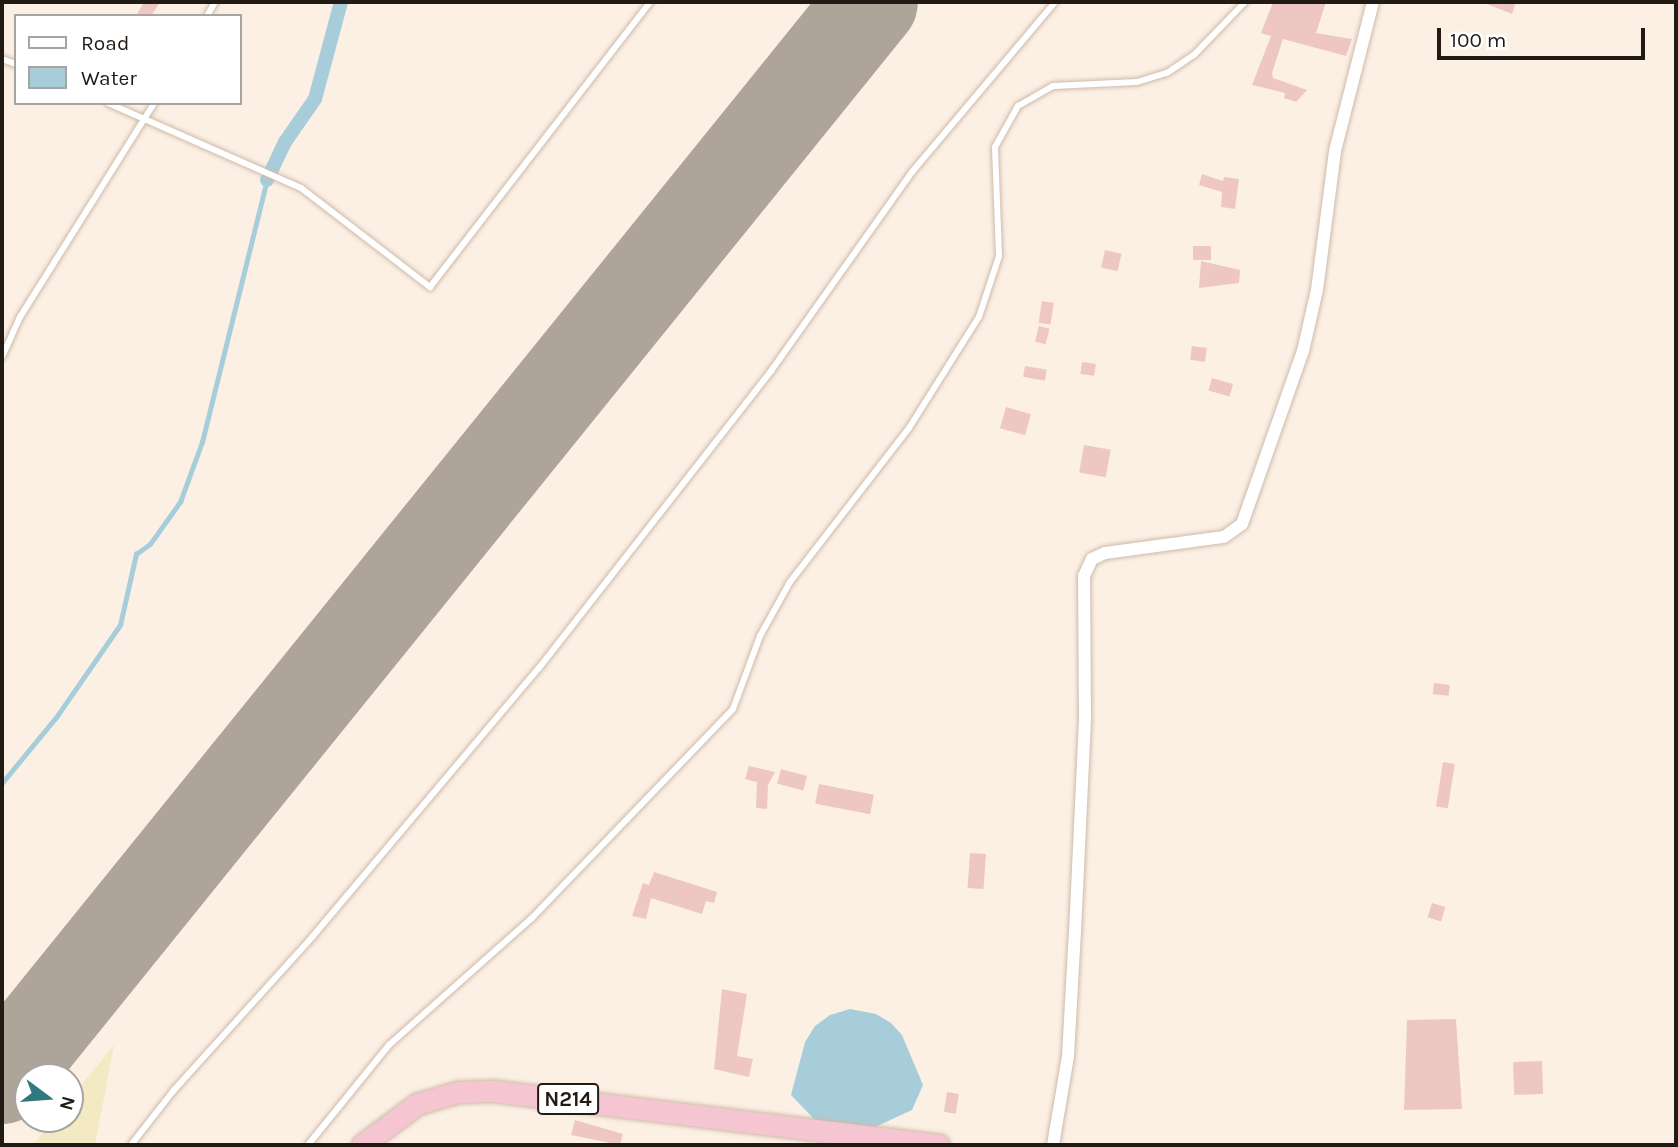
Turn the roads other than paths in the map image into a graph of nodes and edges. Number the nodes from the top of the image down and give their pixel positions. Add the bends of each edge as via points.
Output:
1 (650, 2) edge
2 (1055, 2) edge
3 (1245, 2) edge
4 (1373, 2) edge
5 (113, 105) edge
6 (153, 105) edge
7 (144, 118) junction
8 (2, 357) edge
9 (131, 1145) edge
10 (308, 1145) edge
11 (362, 1145) edge
12 (939, 1145) edge
13 (1053, 1145) edge

1 - 7 lane via 430,287 342,217 279,178
2 - 9 lane via 912,172 771,371 539,668
3 - 10 lane via 1194,55 1167,73 1137,82 1053,86 1018,106 995,146 999,256 979,317 909,428 790,582 760,635 733,709 531,919 389,1045
4 - 13 street via 1335,151 1317,290 1303,351 1242,524 1224,537 1105,553 1092,559 1084,576 1085,716 1075,932 1068,1056
5 - 7 lane
6 - 7 lane
7 - 8 lane via 20,317
11 - 12 highway, N214 via 417,1104 458,1092 494,1091

